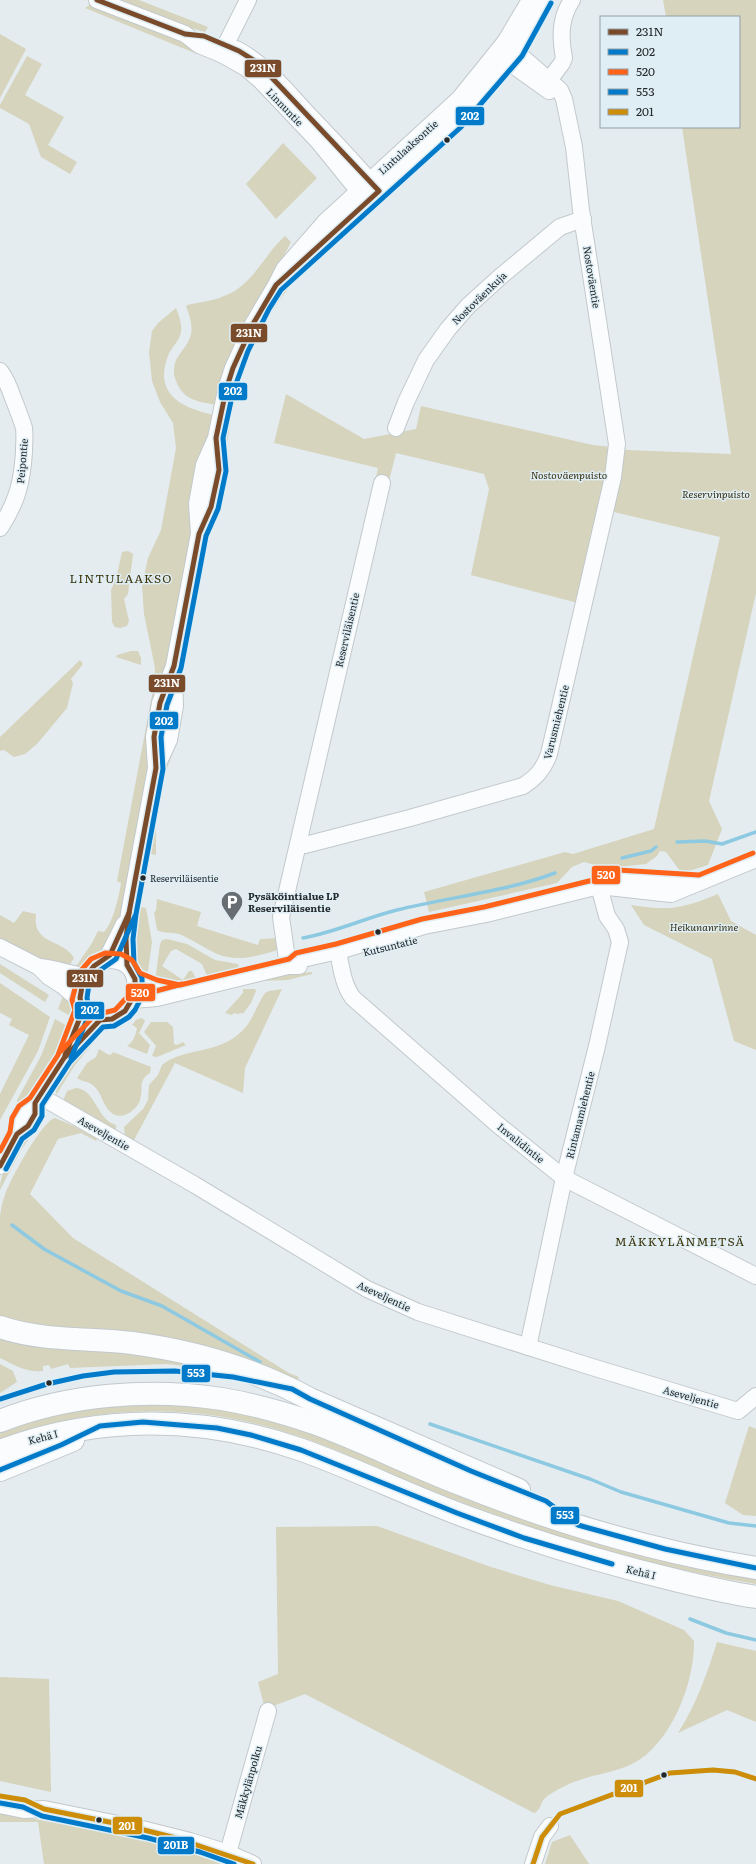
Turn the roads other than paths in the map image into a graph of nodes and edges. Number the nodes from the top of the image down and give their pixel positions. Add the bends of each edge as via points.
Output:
1 (97, 0) edge
2 (248, 0) edge
3 (530, 0) edge
4 (545, 0) edge
5 (572, 0) edge
6 (224, 49) junction
7 (506, 52) junction
8 (546, 83) junction
9 (368, 191) junction
10 (583, 219) junction
11 (0, 371) edge
12 (396, 428) dead end
13 (617, 444) joint
14 (382, 483) dead end
15 (0, 528) edge
16 (298, 844) junction
17 (756, 859) edge
18 (599, 886) junction
19 (129, 913) junction
20 (0, 947) edge
21 (339, 954) junction
22 (106, 960) junction
23 (127, 964) junction
24 (290, 965) junction
25 (39, 967) junction
26 (85, 976) junction
27 (135, 979) junction
28 (180, 992) junction
29 (133, 1000) junction
30 (81, 1005) junction
31 (100, 1020) junction
32 (64, 1058) junction
33 (38, 1100) junction
34 (0, 1166) edge
35 (564, 1178) junction
36 (756, 1276) edge
37 (2, 1328) edge
38 (528, 1347) junction
39 (756, 1396) edge
40 (0, 1421) edge
41 (100, 1426) junction
42 (0, 1451) edge
43 (0, 1470) edge
44 (578, 1525) junction
45 (756, 1568) edge
46 (756, 1597) edge
47 (268, 1711) dead end
48 (0, 1796) edge
49 (0, 1805) edge
50 (44, 1809) junction
51 (550, 1826) dead end
52 (228, 1853) junction
53 (253, 1864) edge
54 (533, 1864) edge

1 - 6 street, Linnuntie via 185,34 199,45
2 - 6 street
3 - 7 street, Lintulaaksontie
4 - 7 street, Lintulaaksontie
5 - 8 street via 561,24 564,58
6 - 9 street, Linnuntie via 261,81
7 - 8 street, Nostoväentie
7 - 9 street, Lintulaaksontie
8 - 10 street, Nostoväentie via 560,90 564,99 574,147
9 - 19 street, Lintulaaksontie via 308,240 284,269 253,324 233,368 216,438 204,465 196,504 199,534 174,666 160,703 154,738 156,768
10 - 12 street, Nostoväenkuja via 560,227 468,306 426,360
10 - 13 street, Nostoväentie
11 - 15 street, Peipontie via 24,429 23,471 19,493
13 - 16 street, Varusmiehentie via 613,477 558,719 549,754 541,771 523,786 358,832 305,845
14 - 16 street, Reserviläisentie
16 - 24 street, Reserviläisentie via 281,917
17 - 18 street, Kutsuntatie via 700,882 620,877
18 - 21 street, Kutsuntatie via 486,914 424,926
18 - 35 street, Rintamamiehentie via 607,916 616,929 620,942
19 - 22 street, Lintulaaksontie
19 - 23 street, Lintulaaksontie
20 - 25 street
21 - 24 street, Kutsuntatie via 298,960
21 - 35 street, Invalidintie via 342,972 354,998 496,1124
22 - 23 street via 118,960
22 - 26 street via 95,965
23 - 27 street
24 - 28 street, Kutsuntatie
25 - 26 street
25 - 30 street via 64,986
26 - 30 street via 81,987
27 - 28 street, Kutsuntatie via 155,987
27 - 29 street
28 - 29 street, Kutsuntatie via 157,998
29 - 31 street via 118,1016
30 - 31 street via 90,1016
30 - 32 street
31 - 32 street
32 - 33 street
33 - 34 street via 26,1109 19,1120 17,1134
33 - 38 street, Aseveljentie via 195,1185 367,1290 418,1312
35 - 36 street, Invalidintie
35 - 38 street, Rintamamiehentie
37 - 44 highway via 24,1333 133,1343 173,1350 233,1366 292,1389 471,1471 546,1501
38 - 39 street, Aseveljentie via 738,1410 753,1401
40 - 44 highway via 40,1408 123,1395 169,1394 222,1399 265,1408 315,1424 460,1484
41 - 42 highway, Kehä I via 33,1439
41 - 43 highway
41 - 46 highway, Kehä I via 143,1422 217,1428 251,1435 301,1450 524,1538 661,1577
44 - 45 highway via 665,1549
47 - 52 street, Mäkkylänpolku
48 - 50 street via 25,1800
49 - 50 street via 24,1810
50 - 52 street via 144,1829
51 - 54 street via 542,1837
52 - 53 street

